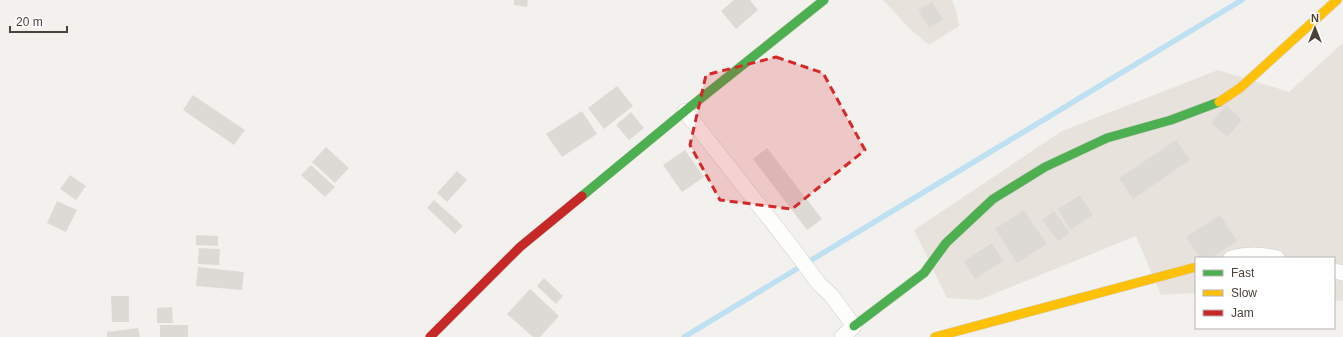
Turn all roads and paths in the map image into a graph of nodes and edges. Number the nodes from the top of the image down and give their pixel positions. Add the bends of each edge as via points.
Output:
1 (824, 0) edge
2 (1337, 0) edge
3 (685, 111) junction
4 (1236, 257) edge
5 (1273, 257) edge
6 (1195, 267) edge
7 (854, 326) junction
8 (430, 337) edge
9 (842, 337) edge
10 (935, 337) edge

1 - 3 street
2 - 7 street via 1240,88 1218,102 1170,120 1107,138 1045,167 993,199 946,243 924,273
3 - 7 street
3 - 8 street via 520,247
4 - 5 street via 1262,254
6 - 10 street
7 - 9 street

